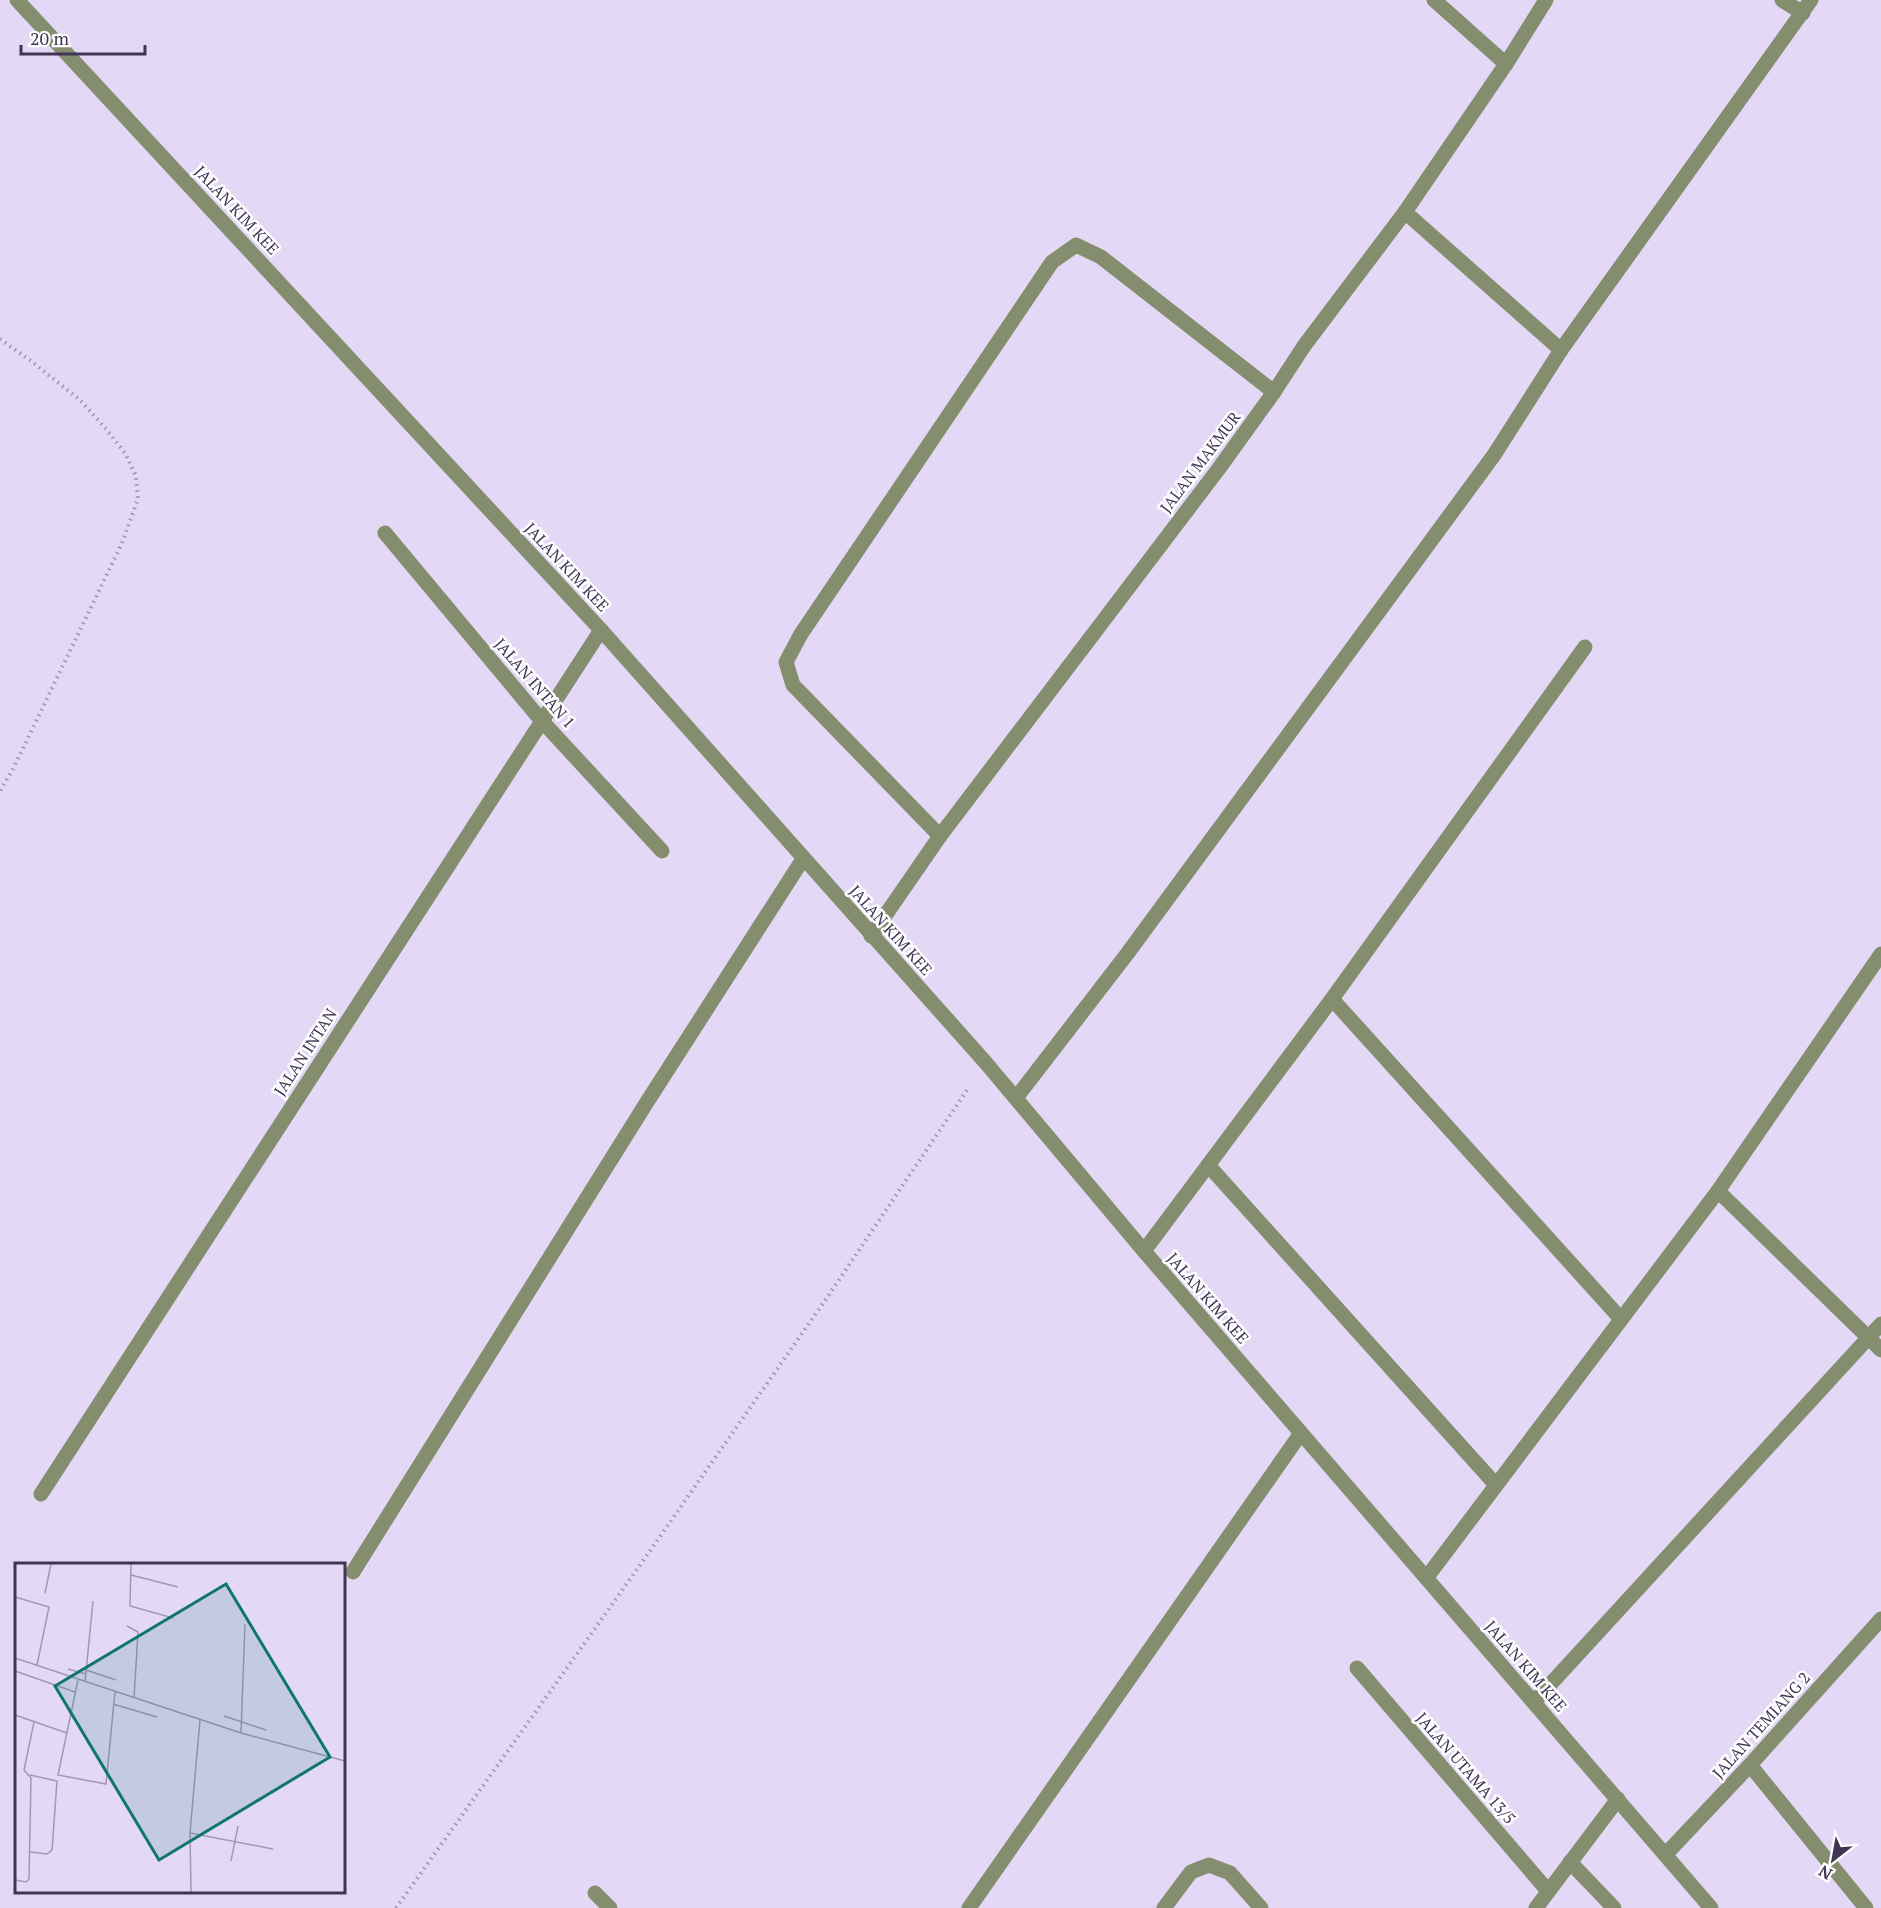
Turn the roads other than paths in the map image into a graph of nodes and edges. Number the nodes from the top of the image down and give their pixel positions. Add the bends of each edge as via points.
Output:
1 (17, 0) edge
2 (1434, 0) edge
3 (1546, 0) edge
4 (1782, 0) edge
5 (1807, 7) edge
6 (1506, 64) junction
7 (1406, 212) junction
8 (1561, 350) junction
9 (1274, 392) junction
10 (385, 533) dead end
11 (601, 630) junction
12 (1585, 646) dead end
13 (541, 720) junction
14 (940, 836) junction
15 (662, 851) dead end
16 (803, 859) junction
17 (871, 936) junction
18 (1881, 954) edge
19 (1332, 999) junction
20 (1016, 1098) junction
21 (1208, 1165) junction
22 (1718, 1191) junction
23 (1143, 1251) junction
24 (1622, 1319) junction
25 (1881, 1324) edge
26 (1868, 1338) junction
27 (1881, 1350) edge
28 (1301, 1433) junction
29 (1496, 1485) junction
30 (41, 1494) dead end
31 (353, 1572) dead end
32 (1426, 1577) junction
33 (1881, 1619) edge
34 (1357, 1668) dead end
35 (1534, 1702) junction
36 (1750, 1765) junction
37 (1618, 1799) junction
38 (1666, 1854) junction
39 (1570, 1862) junction
40 (1548, 1891) junction
41 (595, 1893) dead end
42 (610, 1908) edge
43 (969, 1908) edge
44 (1164, 1908) edge
45 (1262, 1908) edge
46 (1536, 1908) edge
47 (1614, 1908) edge
48 (1711, 1908) edge
49 (1866, 1908) edge

1 - 11 street, JALAN KIM KEE
2 - 6 street
3 - 6 street, JALAN MAKMUR
4 - 5 street
5 - 8 street
6 - 7 street, JALAN MAKMUR
7 - 8 street
7 - 9 street, JALAN MAKMUR
8 - 20 street via 1487,465 1127,954
9 - 14 street, JALAN MAKMUR
9 - 14 street via 1101,257 1076,245 1052,262 801,634 786,662 793,685
10 - 13 street, JALAN INTAN 1
11 - 13 street, JALAN INTAN
11 - 16 street, JALAN KIM KEE
12 - 19 street
13 - 15 street, JALAN INTAN 1
13 - 30 street, JALAN INTAN
14 - 17 street, JALAN MAKMUR
16 - 17 street, JALAN KIM KEE
16 - 31 street
17 - 20 street, JALAN KIM KEE
18 - 22 street
19 - 21 street
19 - 24 street
20 - 23 street, JALAN KIM KEE
21 - 23 street
21 - 29 street
22 - 24 street
22 - 26 street
23 - 28 street, JALAN KIM KEE
24 - 29 street
25 - 26 street
26 - 27 street
26 - 35 street
28 - 32 street, JALAN KIM KEE
28 - 43 street
29 - 32 street
32 - 35 street, JALAN KIM KEE
33 - 36 street, JALAN TEMIANG 2
34 - 40 street, JALAN UTAMA 13/5
35 - 37 street, JALAN KIM KEE
36 - 38 street, JALAN TEMIANG 2
36 - 49 street
37 - 38 street, JALAN KIM KEE
37 - 39 street
38 - 48 street, JALAN KIM KEE
39 - 40 street
39 - 47 street
40 - 46 street
41 - 42 street
44 - 45 street via 1191,1872 1209,1865 1230,1873

